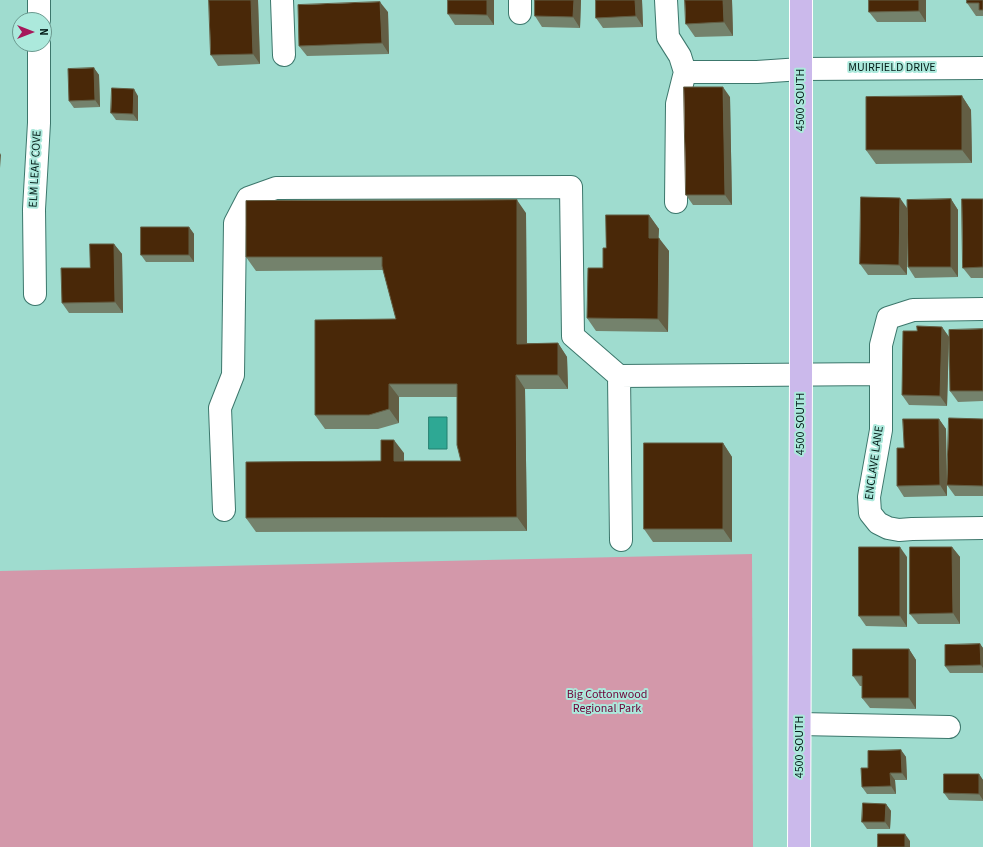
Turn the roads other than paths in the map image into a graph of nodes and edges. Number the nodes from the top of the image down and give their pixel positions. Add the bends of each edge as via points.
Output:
1 (39, 0) edge
2 (282, 0) edge
3 (666, 0) edge
4 (801, 0) edge
5 (39, 12) edge
6 (39, 52) edge
7 (284, 55) dead end
8 (983, 68) edge
9 (801, 69) junction
10 (685, 72) junction
11 (676, 202) dead end
12 (35, 294) dead end
13 (983, 310) edge
14 (881, 374) junction
15 (619, 376) junction
16 (801, 376) junction
17 (224, 510) dead end
18 (983, 528) edge
19 (621, 540) dead end
20 (800, 724) junction
21 (949, 727) dead end
22 (799, 847) edge

1 - 5 street
2 - 7 street
3 - 10 street via 668,38 680,56
4 - 9 main road, 4500 SOUTH
6 - 12 street, ELM LEAF COVE via 39,123 34,209
8 - 9 street, MUIRFIELD DRIVE
9 - 10 street, MUIRFIELD DRIVE
9 - 16 main road, 4500 SOUTH
10 - 11 street via 677,104
13 - 14 street, ENCLAVE LANE via 913,310 888,318 881,345
14 - 16 street
14 - 18 street, ENCLAVE LANE via 881,430 869,497 870,513 888,528 899,530
15 - 16 street
15 - 17 street via 573,336 571,187 276,188 248,198 235,223 233,375 220,408
15 - 19 street
16 - 20 main road, 4500 SOUTH
20 - 21 street
20 - 22 main road, 4500 SOUTH

